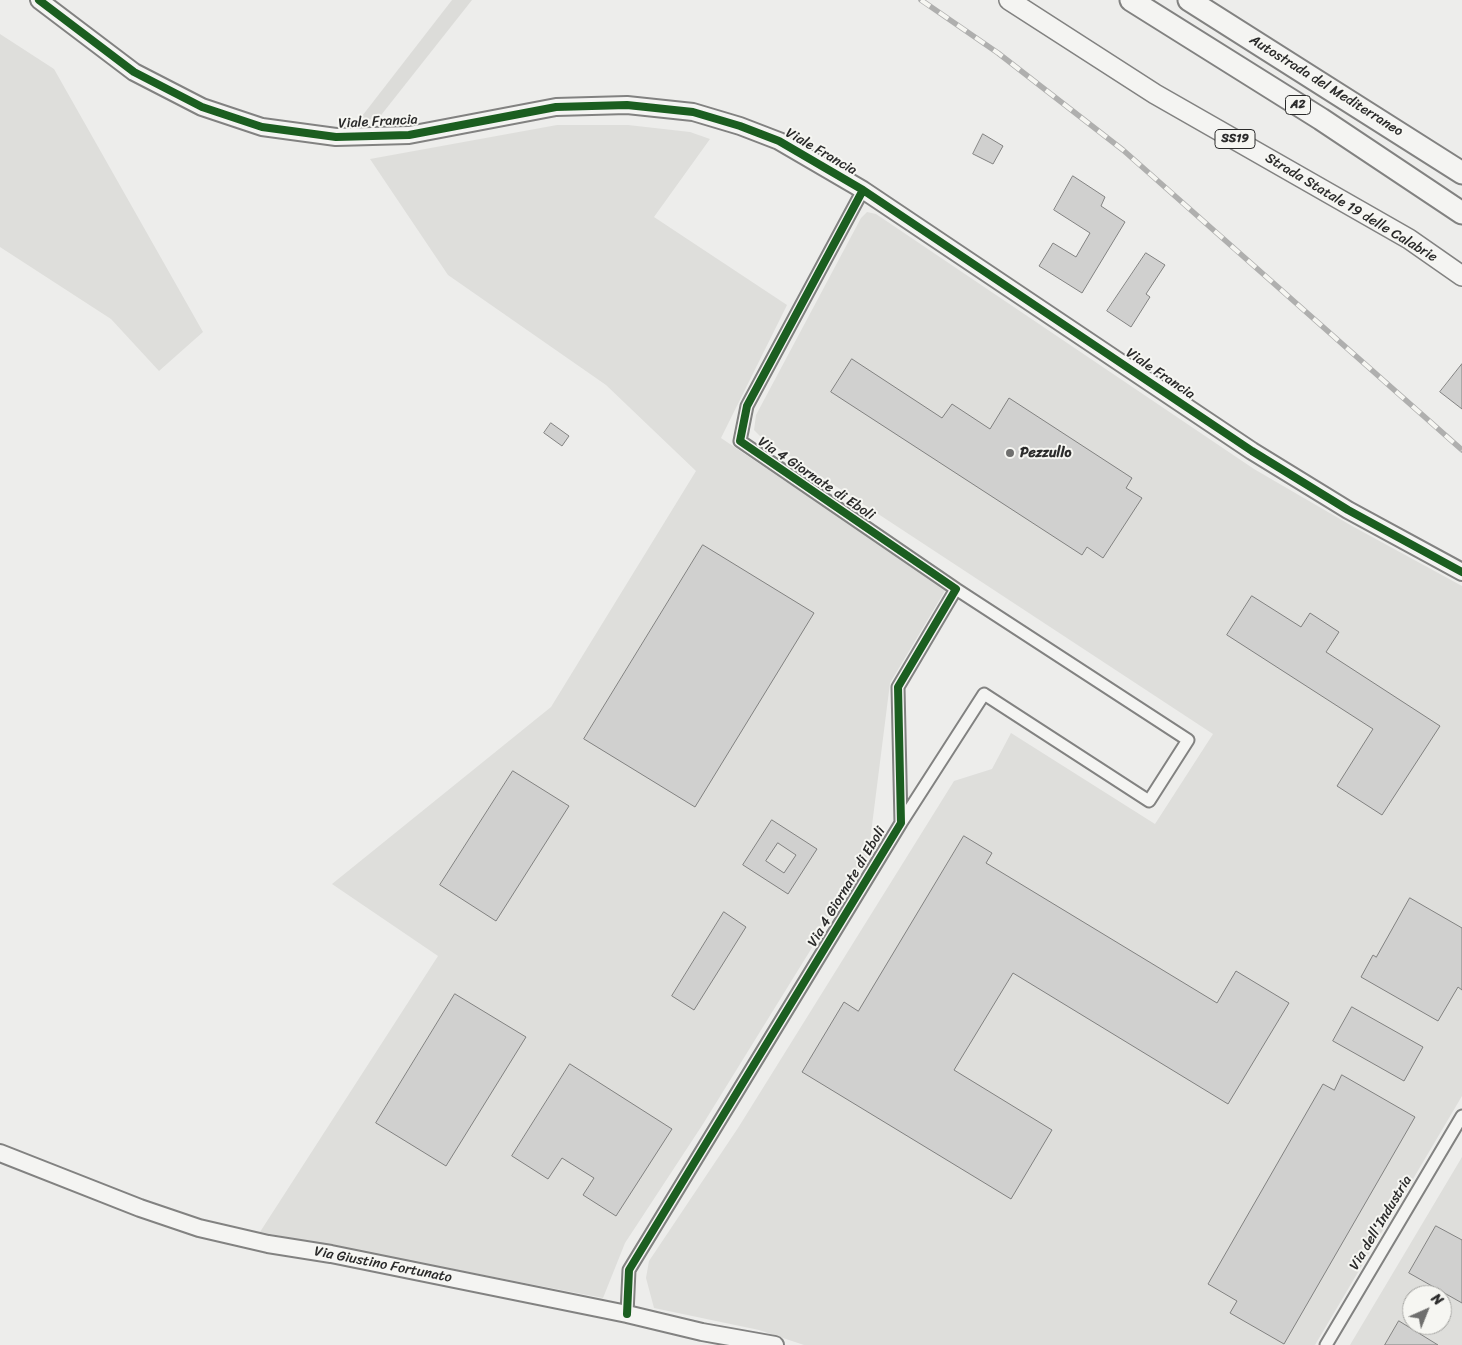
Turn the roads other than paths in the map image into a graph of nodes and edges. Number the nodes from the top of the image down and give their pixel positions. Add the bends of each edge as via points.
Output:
1 (39, 0) edge
2 (1009, 0) edge
3 (1131, 0) edge
4 (1190, 0) edge
5 (1462, 174) edge
6 (863, 190) junction
7 (1462, 213) edge
8 (1462, 276) edge
9 (1462, 572) edge
10 (956, 590) junction
11 (901, 823) junction
12 (1462, 1116) edge
13 (0, 1153) edge
14 (627, 1314) junction
15 (724, 1341) edge
16 (774, 1345) edge
17 (1326, 1345) edge

1 - 6 street, Viale Francia via 134,72 202,107 262,127 336,137 409,135 556,107 637,106 693,112 740,126 779,141
2 - 8 main road, Strada Statale 19 delle Calabrie / SS19 via 1155,94 1409,239
3 - 7 highway, A2 via 1321,119
4 - 5 highway, Autostrada del Mediterraneo / A2
6 - 9 street, Viale Francia via 1252,451 1348,510
6 - 10 street, Via 4 Giornate di Eboli via 747,406 740,441
10 - 11 street, Via 4 Giornate di Eboli via 898,687
10 - 11 street, Via 4 Giornate di Eboli via 1188,740 1149,801 984,694
11 - 14 street, Via 4 Giornate di Eboli via 629,1270
12 - 17 street, Via dell'Industria
13 - 14 street, Via Giustino Fortunato via 200,1228
14 - 15 street, Via Giustino Fortunato via 702,1332
15 - 16 street, Via Giustino Fortunato

